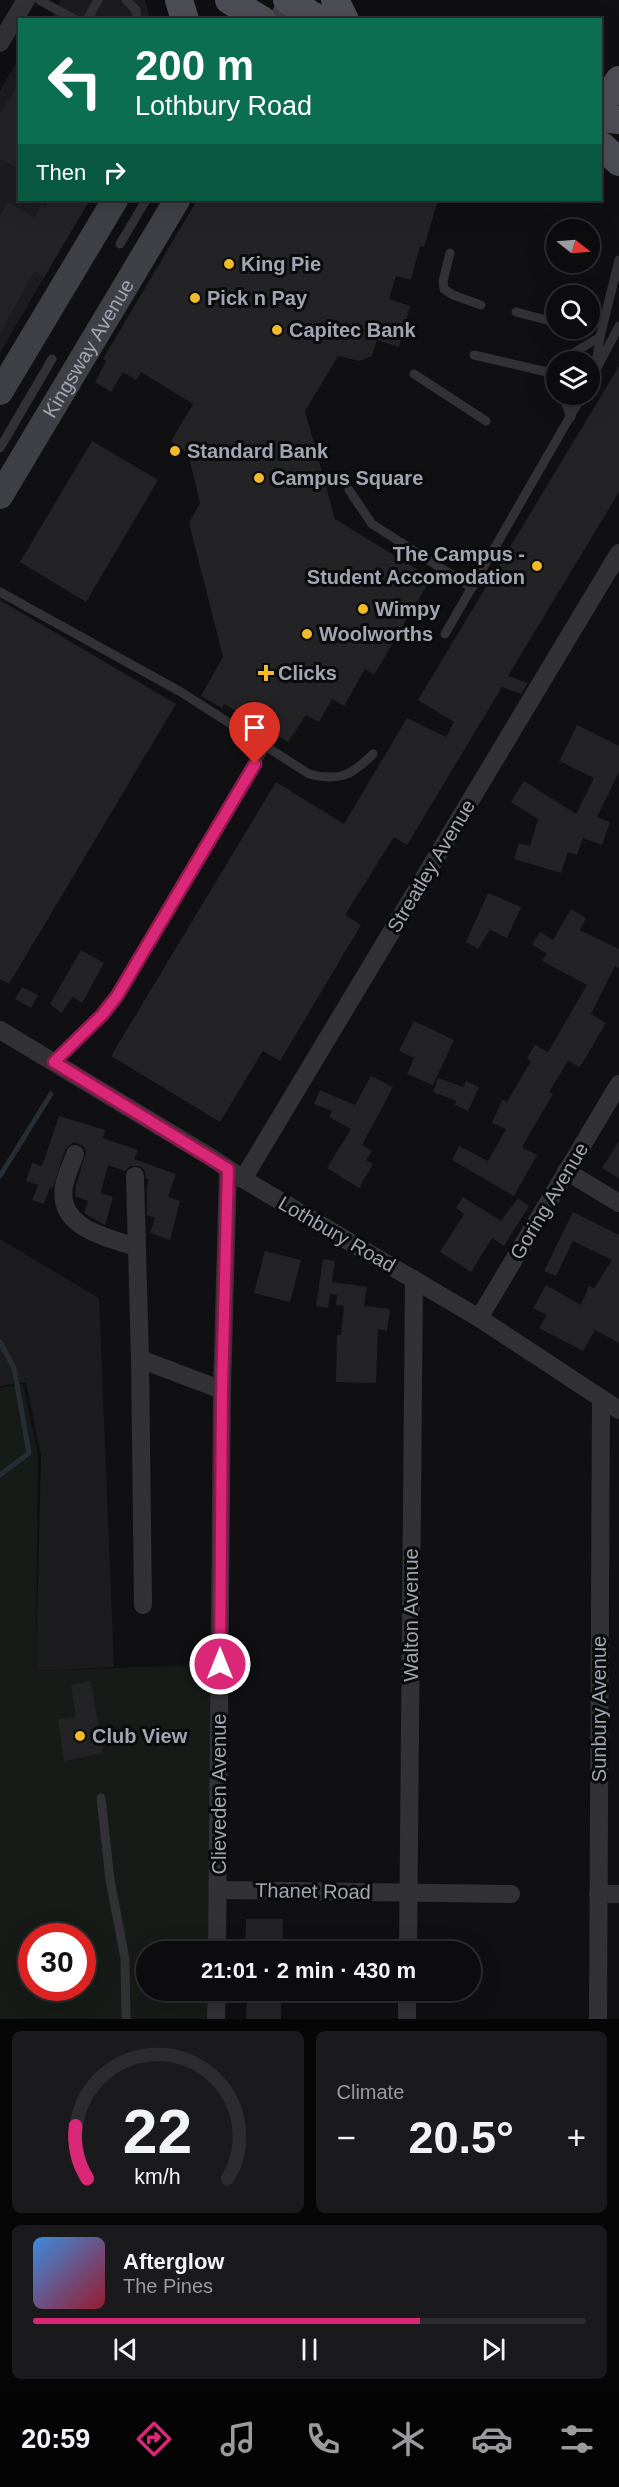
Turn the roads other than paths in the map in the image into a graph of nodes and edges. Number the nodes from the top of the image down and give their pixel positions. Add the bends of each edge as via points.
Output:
1 (26, 0) edge
2 (39, 0) edge
3 (98, 0) edge
4 (126, 0) edge
5 (179, 0) edge
6 (335, 0) edge
7 (288, 5) edge
8 (72, 18) edge
9 (88, 18) edge
10 (137, 18) edge
11 (184, 18) edge
12 (316, 18) edge
13 (344, 18) edge
14 (0, 43) edge
15 (619, 80) edge
16 (602, 101) edge
17 (602, 118) edge
18 (619, 120) edge
19 (114, 201) edge
20 (145, 201) edge
21 (176, 201) edge
22 (120, 244) dead end
23 (450, 253) dead end
24 (619, 260) edge
25 (481, 305) dead end
26 (516, 312) dead end
27 (546, 320) edge
28 (619, 326) edge
29 (600, 337) edge
30 (597, 339) edge
31 (576, 351) edge
32 (474, 355) dead end
33 (52, 359) dead end
34 (600, 361) edge
35 (546, 372) edge
36 (414, 374) dead end
37 (0, 393) edge
38 (566, 405) edge
39 (577, 405) edge
40 (571, 417) junction
41 (486, 421) dead end
42 (0, 448) edge
43 (349, 490) dead end
44 (0, 496) edge
45 (619, 553) edge
46 (472, 588) junction
47 (0, 592) edge
48 (445, 634) dead end
49 (266, 746) junction
50 (373, 754) dead end
51 (0, 1030) edge
52 (54, 1062) junction
53 (619, 1084) edge
54 (75, 1154) dead end
55 (566, 1171) junction
56 (236, 1174) junction
57 (135, 1176) dead end
58 (619, 1203) edge
59 (136, 1246) junction
60 (414, 1279) junction
61 (479, 1318) junction
62 (140, 1359) junction
63 (222, 1390) junction
64 (601, 1399) junction
65 (619, 1410) edge
66 (143, 1605) dead end
67 (101, 1798) dead end
68 (218, 1890) junction
69 (409, 1892) junction
70 (511, 1894) dead end
71 (598, 1894) junction
72 (619, 1894) edge
73 (217, 1941) edge
74 (408, 1941) edge
75 (217, 2001) edge
76 (407, 2001) edge
77 (126, 2019) edge
78 (216, 2019) edge
79 (407, 2019) edge
80 (598, 2019) edge

1 - 14 street
2 - 8 lane
3 - 9 lane
4 - 10 lane via 136,10
5 - 11 main road
6 - 13 main road
7 - 12 main road
15 - 16 main road
17 - 18 main road
19 - 37 main road
20 - 22 lane
21 - 44 main road, Kingsway Avenue
23 - 25 lane via 444,289
24 - 29 lane
26 - 27 lane
28 - 34 lane
30 - 31 lane
32 - 35 lane
33 - 42 lane
36 - 41 lane
38 - 40 lane
39 - 40 lane
40 - 46 lane
43 - 46 lane via 372,524
45 - 56 street, Streatley Avenue
46 - 48 lane
47 - 49 lane via 181,692
49 - 50 lane via 309,774 324,778 351,774
49 - 52 lane via 117,996
51 - 52 street, Lothbury Road
52 - 56 street, Lothbury Road
53 - 55 street, Goring Avenue
54 - 59 street via 64,1187 73,1220 90,1232
55 - 58 street
55 - 61 street, Goring Avenue
56 - 60 street, Lothbury Road
56 - 63 street, Clieveden Avenue
57 - 59 street
59 - 62 street
60 - 61 street, Lothbury Road
60 - 69 street, Walton Avenue
61 - 64 street, Lothbury Road
62 - 63 street
62 - 66 street
63 - 68 street, Clieveden Avenue
64 - 65 street, Lothbury Road
64 - 71 street, Sunbury Avenue
67 - 77 lane via 110,1880 125,1959
68 - 69 street, Thanet Road
68 - 73 street, Clieveden Avenue
69 - 70 street, Thanet Road
69 - 74 street, Walton Avenue
71 - 72 street
71 - 80 street, Sunbury Avenue
75 - 78 street
76 - 79 street

